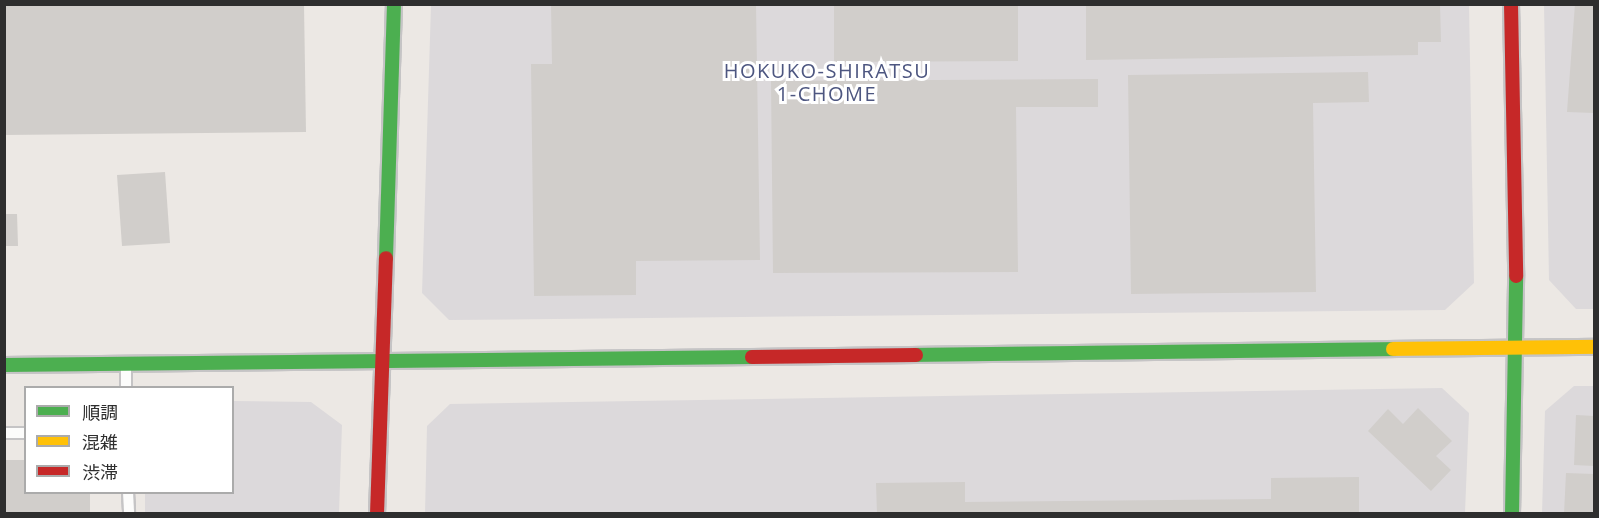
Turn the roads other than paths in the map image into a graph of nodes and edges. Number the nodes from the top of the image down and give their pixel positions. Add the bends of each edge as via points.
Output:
1 (394, 4) edge
2 (1511, 4) edge
3 (1517, 347) junction
4 (1594, 347) edge
5 (381, 360) junction
6 (126, 363) junction
7 (4, 365) edge
8 (126, 386) edge
9 (4, 434) edge
10 (24, 434) edge
11 (128, 494) edge
12 (129, 513) edge
13 (377, 513) edge
14 (1512, 513) edge

1 - 5 street
2 - 3 street
3 - 4 street
3 - 5 street
3 - 14 street
5 - 6 street
5 - 13 street
6 - 7 street
6 - 8 lane
9 - 10 lane
11 - 12 lane

